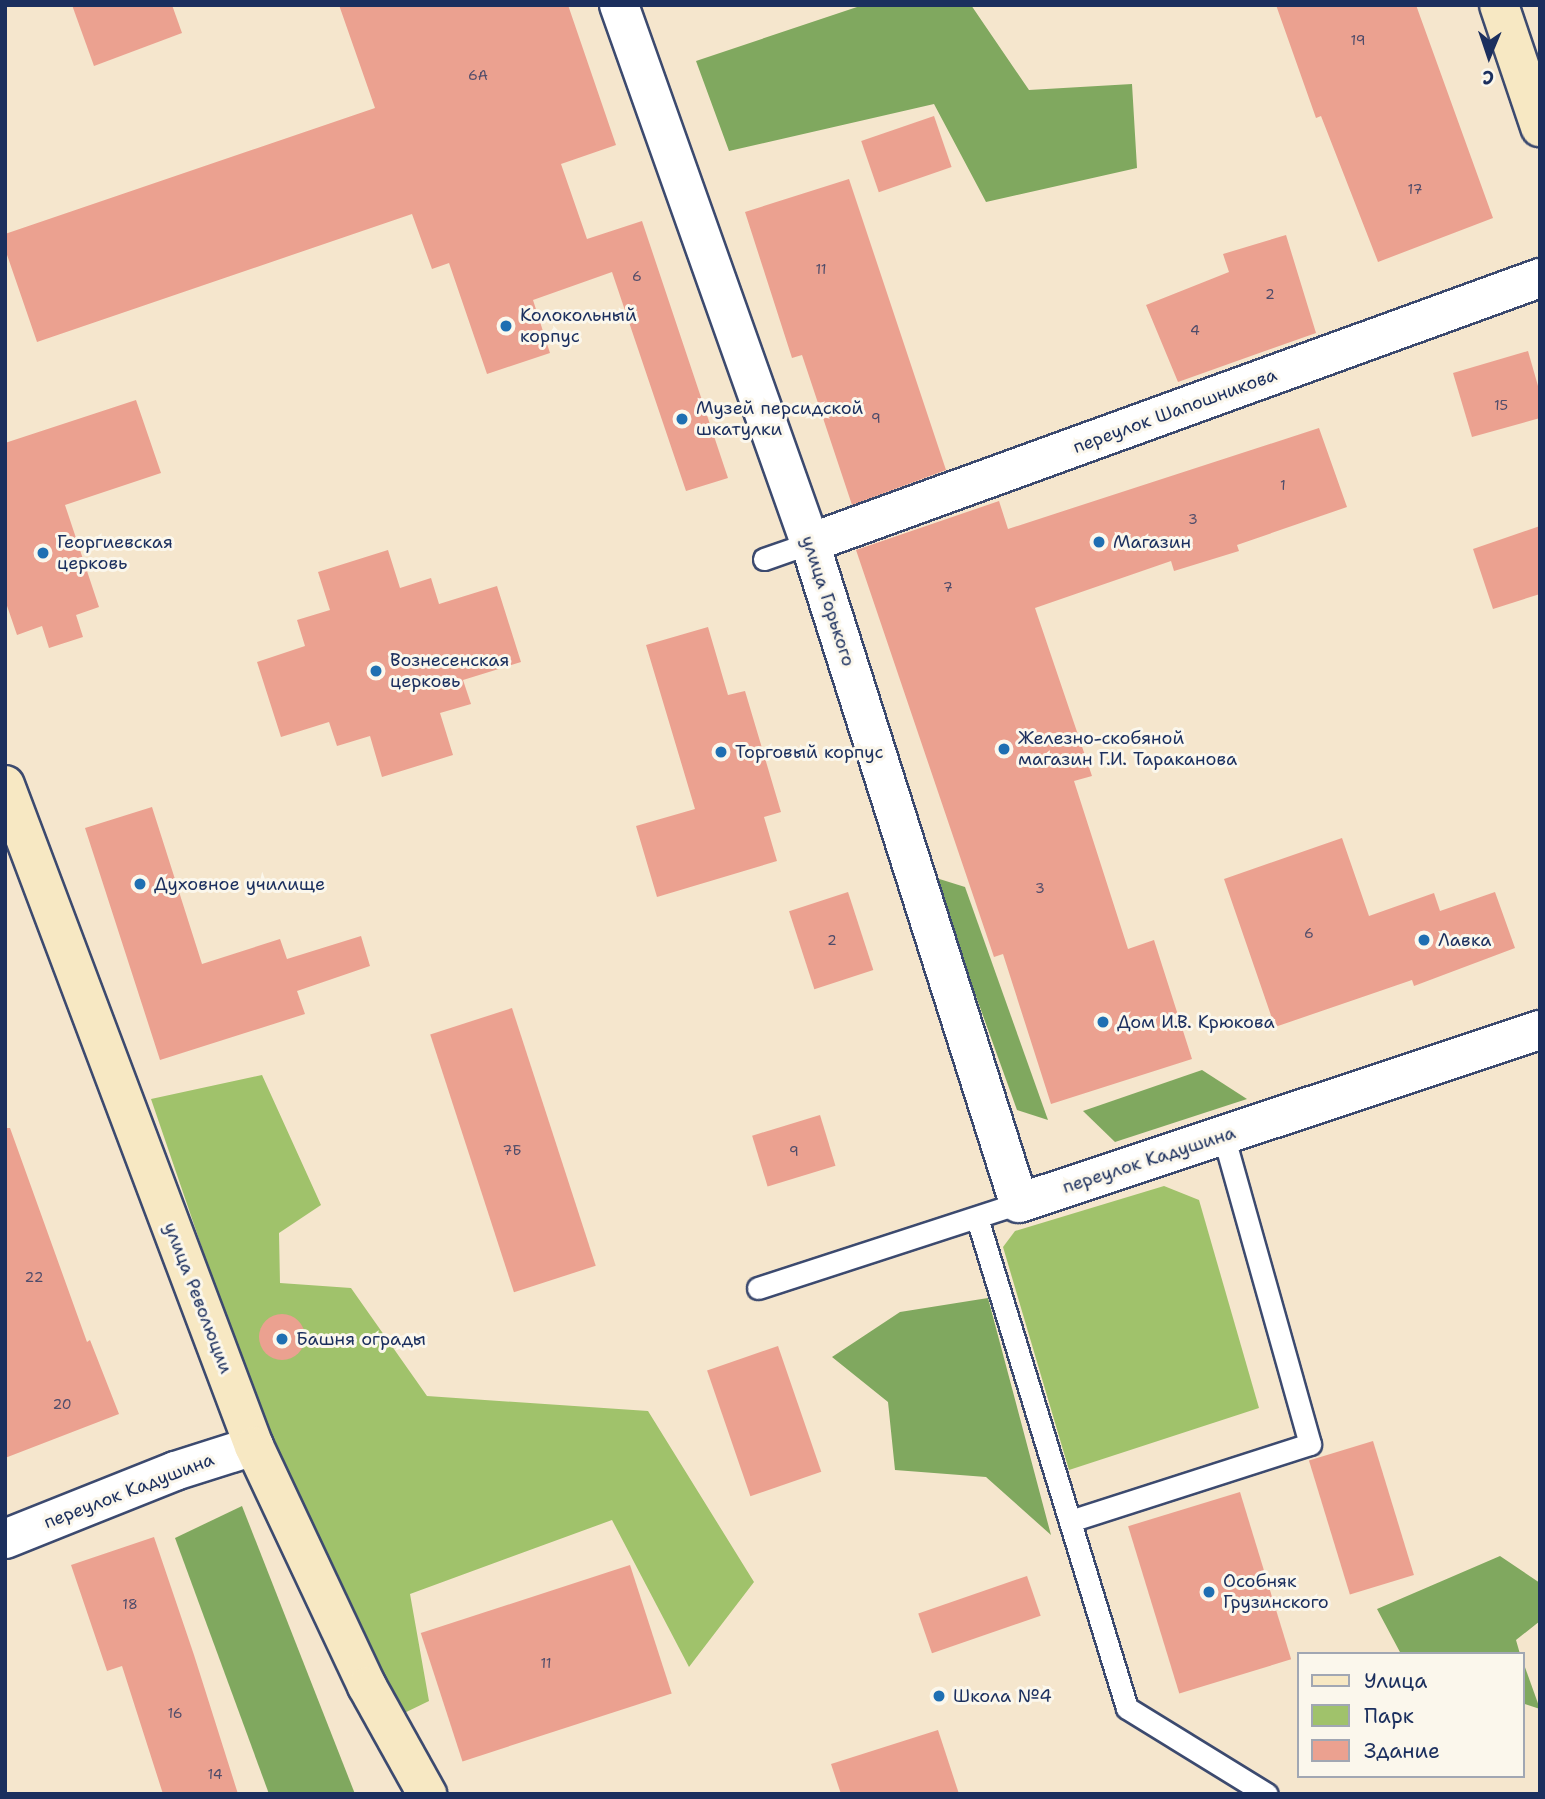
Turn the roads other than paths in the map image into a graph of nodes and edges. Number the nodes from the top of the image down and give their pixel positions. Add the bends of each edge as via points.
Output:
1 (620, 5) edge
2 (1499, 5) edge
3 (1540, 127) edge
4 (1540, 278) edge
5 (810, 543) junction
6 (764, 559) dead end
7 (5, 785) edge
8 (1540, 1030) edge
9 (1223, 1136) junction
10 (1019, 1203) junction
11 (977, 1218) junction
12 (758, 1288) dead end
13 (254, 1446) junction
14 (1070, 1521) junction
15 (5, 1539) edge
16 (1251, 1786) edge
17 (427, 1794) edge
18 (1268, 1794) edge

1 - 5 street, улица Горького
2 - 3 main road
4 - 5 street, переулок Шапошникова
5 - 6 lane
5 - 10 street, улица Горького
7 - 13 main road, улица Революции
8 - 9 street, переулок Кадушина
9 - 10 street, переулок Кадушина
9 - 14 lane via 1310,1444
10 - 11 lane, переулок Кадушина
11 - 12 lane, переулок Кадушина
11 - 14 lane
13 - 15 street, переулок Кадушина via 175,1471
13 - 17 main road, улица Революции via 366,1686
14 - 16 lane via 1127,1708
16 - 18 lane

